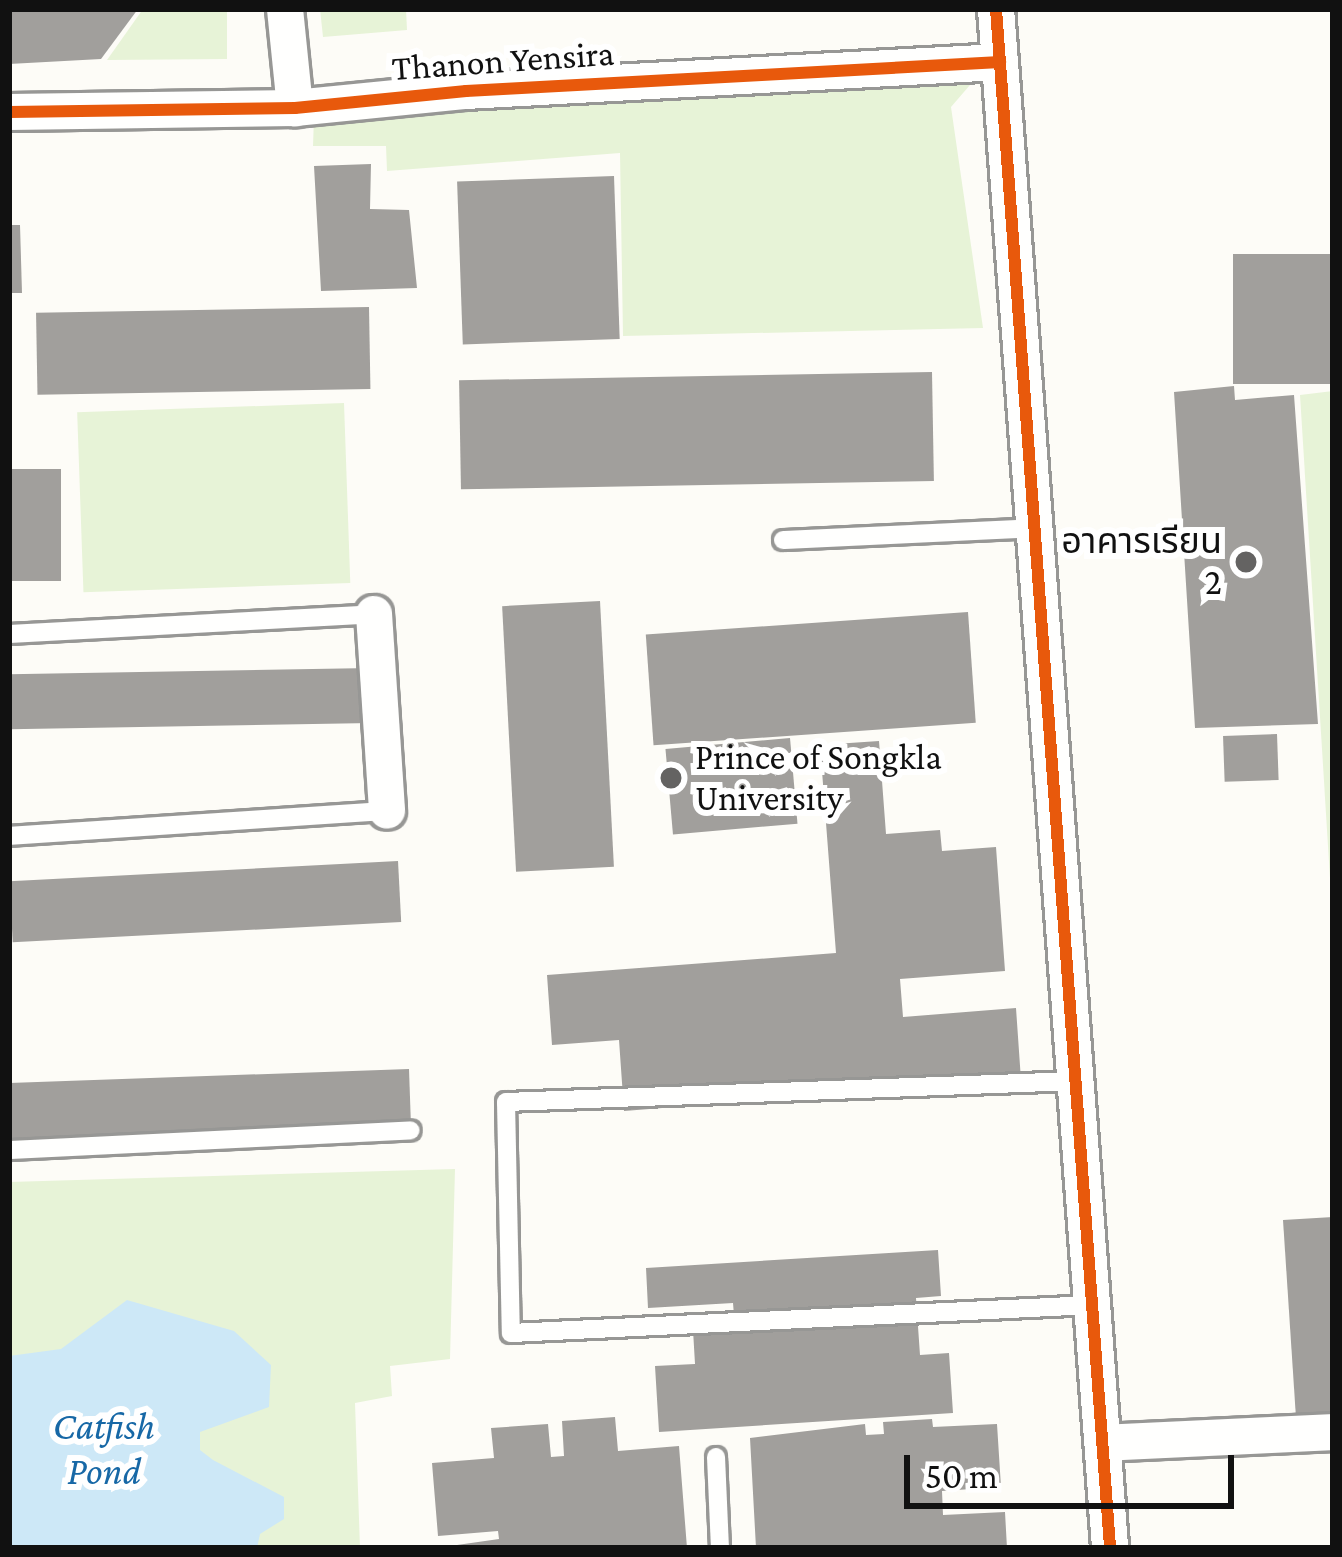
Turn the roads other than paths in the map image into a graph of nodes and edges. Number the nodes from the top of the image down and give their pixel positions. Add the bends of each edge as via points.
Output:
1 (285, 9) edge
2 (996, 9) edge
3 (1000, 62) junction
4 (295, 108) junction
5 (9, 112) edge
6 (1035, 528) junction
7 (783, 540) dead end
8 (374, 614) joint
9 (9, 634) edge
10 (388, 811) joint
11 (9, 836) edge
12 (1076, 1081) junction
13 (411, 1130) dead end
14 (9, 1150) edge
15 (1092, 1305) junction
16 (1333, 1432) edge
17 (1102, 1443) junction
18 (716, 1456) dead end
19 (719, 1548) edge
20 (1110, 1548) edge

1 - 4 street
2 - 3 street
3 - 4 street, Thanon Yensira
3 - 6 street
4 - 5 street, Thanon Yensira
6 - 7 lane
6 - 12 street
8 - 9 lane
8 - 10 street
10 - 11 lane
12 - 15 street
12 - 15 lane via 506,1102 511,1333
13 - 14 lane
15 - 17 street
16 - 17 street
17 - 20 street
18 - 19 lane

